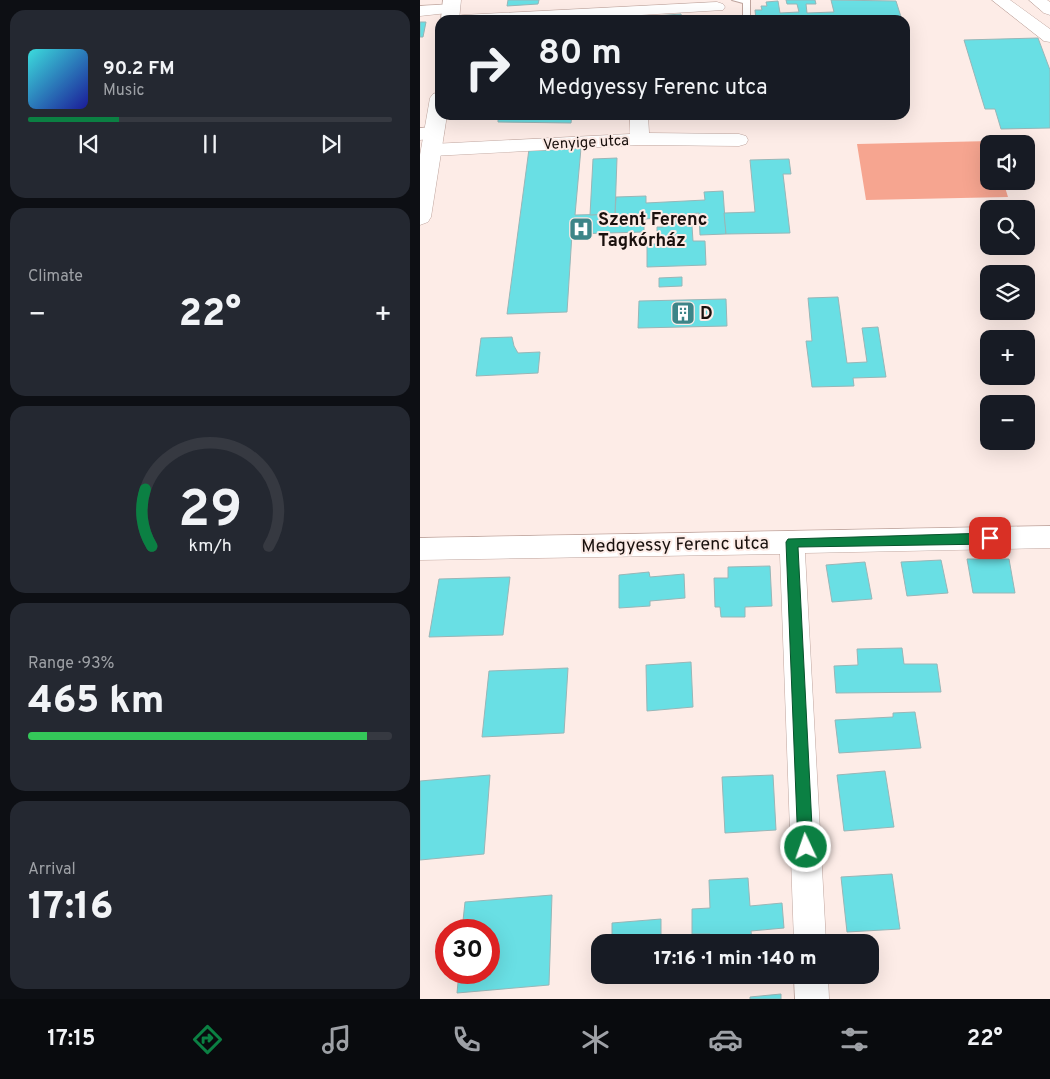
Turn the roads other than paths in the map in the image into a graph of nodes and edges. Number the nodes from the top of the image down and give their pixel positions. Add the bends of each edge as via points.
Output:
1 (736, 0) edge
2 (1000, 0) edge
3 (1037, 0) edge
4 (717, 9) edge
5 (1050, 10) edge
6 (420, 11) edge
7 (454, 12) edge
8 (747, 15) dead end
9 (1050, 37) edge
10 (435, 117) edge
11 (639, 120) edge
12 (429, 139) edge
13 (640, 139) junction
14 (739, 140) dead end
15 (420, 217) edge
16 (1050, 537) edge
17 (792, 542) junction
18 (420, 549) edge
19 (810, 934) edge
20 (811, 984) edge
21 (812, 999) edge

1 - 8 lane via 747,1
2 - 9 street
3 - 5 street
4 - 7 street
6 - 7 street
10 - 12 street
11 - 13 street
12 - 13 street, Venyige utca
12 - 15 street
13 - 14 street, Venyige utca
16 - 17 street, Medgyessy Ferenc utca
17 - 18 street, Medgyessy Ferenc utca
17 - 19 street
20 - 21 street

